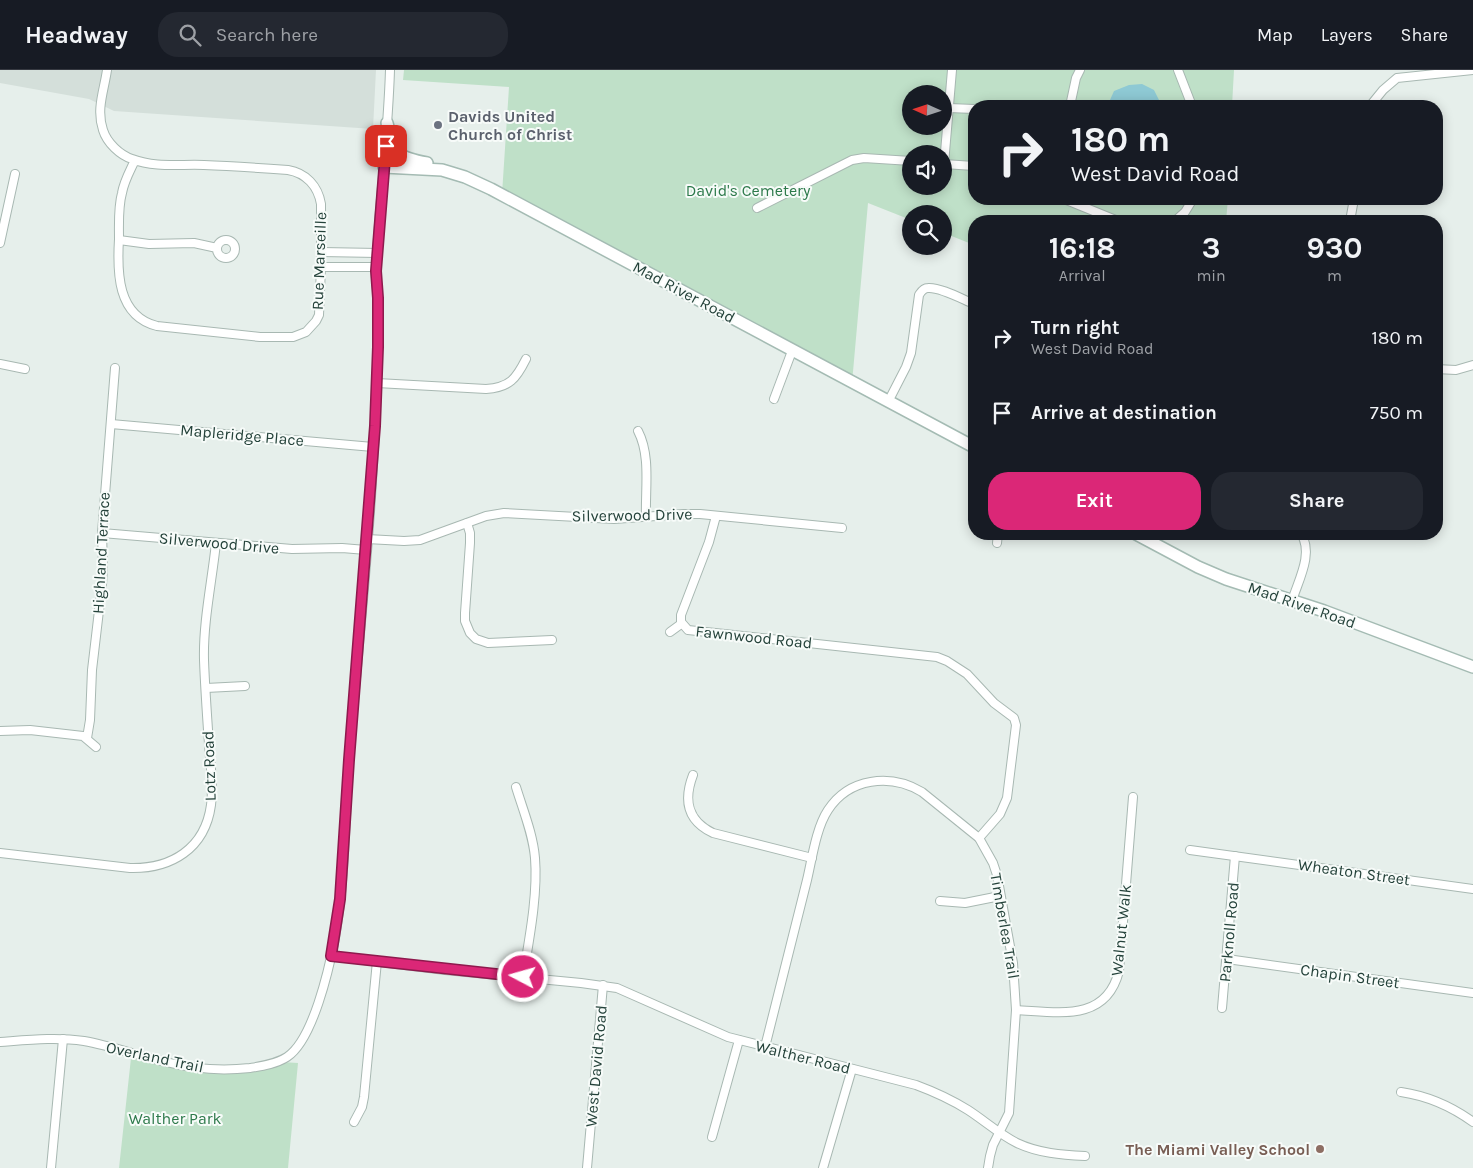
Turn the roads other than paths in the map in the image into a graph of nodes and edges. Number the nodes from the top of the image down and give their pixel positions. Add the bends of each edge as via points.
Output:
1 (107, 70) edge
2 (390, 70) edge
3 (952, 70) edge
4 (1178, 70) edge
5 (1473, 70) edge
6 (1077, 72) edge
7 (951, 85) edge
8 (1071, 100) edge
9 (1190, 100) edge
10 (1375, 100) edge
11 (952, 108) edge
12 (968, 109) edge
13 (387, 124) junction
14 (135, 160) junction
15 (902, 160) edge
16 (952, 165) edge
17 (968, 166) edge
18 (384, 167) junction
19 (442, 170) junction
20 (15, 174) dead end
21 (1078, 205) edge
22 (1189, 205) edge
23 (1083, 207) joint
24 (757, 208) dead end
25 (1103, 215) edge
26 (1182, 215) edge
27 (118, 240) junction
28 (0, 242) edge
29 (218, 248) dead end
30 (321, 252) junction
31 (378, 253) junction
32 (321, 267) junction
33 (376, 267) junction
34 (968, 302) edge
35 (792, 351) junction
36 (526, 359) dead end
37 (0, 364) edge
38 (1473, 365) edge
39 (115, 368) dead end
40 (25, 369) dead end
41 (1443, 369) edge
42 (377, 383) junction
43 (774, 399) dead end
44 (888, 402) junction
45 (111, 424) junction
46 (638, 431) dead end
47 (968, 444) edge
48 (373, 447) junction
49 (716, 516) junction
50 (646, 517) junction
51 (467, 523) junction
52 (842, 528) dead end
53 (102, 533) junction
54 (367, 539) junction
55 (997, 540) edge
56 (1148, 540) edge
57 (1305, 540) edge
58 (216, 543) junction
59 (997, 543) dead end
60 (366, 550) junction
61 (1292, 601) junction
62 (681, 624) junction
63 (670, 632) dead end
64 (552, 640) dead end
65 (1473, 667) edge
66 (245, 686) dead end
67 (206, 688) junction
68 (0, 731) edge
69 (87, 738) junction
70 (96, 747) dead end
71 (693, 775) dead end
72 (516, 787) dead end
73 (1133, 797) dead end
74 (979, 838) junction
75 (1190, 850) dead end
76 (0, 853) edge
77 (1235, 856) junction
78 (812, 858) junction
79 (1473, 889) edge
80 (1000, 896) junction
81 (940, 901) dead end
82 (331, 956) junction
83 (1227, 959) junction
84 (377, 961) junction
85 (523, 977) junction
86 (603, 986) junction
87 (1473, 993) edge
88 (1222, 1008) dead end
89 (1016, 1010) junction
90 (64, 1039) junction
91 (739, 1040) junction
92 (0, 1042) edge
93 (765, 1047) junction
94 (852, 1069) junction
95 (1401, 1092) dead end
96 (354, 1122) dead end
97 (1473, 1122) edge
98 (1000, 1133) junction
99 (712, 1137) dead end
100 (1085, 1156) dead end
101 (52, 1168) edge
102 (587, 1168) edge
103 (823, 1168) edge
104 (988, 1168) edge

1 - 14 street via 100,108 103,131 118,150
2 - 13 street
3 - 7 street
4 - 9 street
5 - 10 street via 1398,78
6 - 8 street
11 - 12 street
13 - 18 street
13 - 19 street via 399,155
14 - 27 street, Rue Marseille via 121,195
14 - 30 street, Rue Marseille via 168,165 288,170 301,174 320,194
15 - 24 street via 852,160
16 - 17 street
18 - 19 street, Mad River Road
18 - 31 street
19 - 35 street, Mad River Road via 496,192
20 - 28 street
21 - 23 street
22 - 26 street
23 - 25 street
27 - 29 street via 149,244 194,243
27 - 32 street, Rue Marseille via 117,266 124,299 146,322 157,326 260,337 297,336 310,328 318,315
30 - 31 street
30 - 32 street, Rue Marseille
31 - 33 street
32 - 33 street
33 - 42 street
34 - 44 street via 937,289 924,289 919,295 911,353
35 - 43 street
35 - 44 street, Mad River Road
36 - 42 street via 512,380 497,388
37 - 40 street
38 - 41 street via 1456,370
39 - 45 street, Highland Terrace
42 - 48 street
44 - 47 street, Mad River Road
45 - 48 street, Mapleridge Place
45 - 53 street, Highland Terrace
46 - 50 street via 646,454
48 - 54 street
49 - 50 street, Silverwood Drive
49 - 52 street, Silverwood Drive
49 - 62 street, Fawnwood Road via 681,614
50 - 51 street, Silverwood Drive via 600,519 504,513
51 - 54 street, Silverwood Drive via 413,541
51 - 64 street via 470,543 465,621 470,633 488,643
53 - 58 street, Silverwood Drive
53 - 69 street, Highland Terrace via 102,575
54 - 60 street
55 - 59 street
56 - 61 street, Mad River Road via 1209,572
57 - 61 street via 1307,550
58 - 60 street, Silverwood Drive
58 - 67 street, Lotz Road via 205,640
60 - 82 street via 340,899
61 - 65 street, Mad River Road
62 - 63 street
62 - 74 street, Fawnwood Road via 692,631 926,655 942,659 968,674 994,703 1016,721 1007,798 1000,814
66 - 67 street
67 - 76 street, Lotz Road via 211,805 203,830 186,851 166,863 144,868
68 - 69 street via 30,730
69 - 70 street
71 - 78 street via 688,804 693,816 706,830
72 - 85 street via 531,837 535,867 533,913
73 - 89 street, Walnut Walk via 1119,971 1113,987 1100,1002 1083,1010
74 - 78 street, Timberlea Trail via 914,787 879,780 852,788 833,803 822,822
74 - 80 street, Timberlea Trail via 993,864
75 - 77 street, Wheaton Street
77 - 79 street, Wheaton Street
77 - 83 street, Parknoll Road
78 - 93 street, Timberlea Trail
80 - 81 street via 965,903
80 - 89 street, Timberlea Trail via 1013,963
82 - 84 street, West David Road
82 - 90 street, Overland Trail via 306,1034 291,1053 274,1063 242,1069 201,1068
83 - 87 street, Chapin Street
83 - 88 street, Parknoll Road
84 - 85 street, West David Road
84 - 96 street via 364,1097
85 - 86 street, West David Road
86 - 91 street, Walther Road via 628,992
86 - 102 street, West David Road
89 - 98 street, Timberlea Trail via 1009,1113
90 - 92 street, Overland Trail
90 - 101 street
91 - 93 street, Walther Road
91 - 99 street
93 - 94 street, Walther Road
94 - 98 street, Walther Road via 935,1092
94 - 103 street
95 - 97 street via 1442,1103
98 - 100 street, Walther Road via 1017,1143 1048,1153
98 - 104 street, Timberlea Trail

